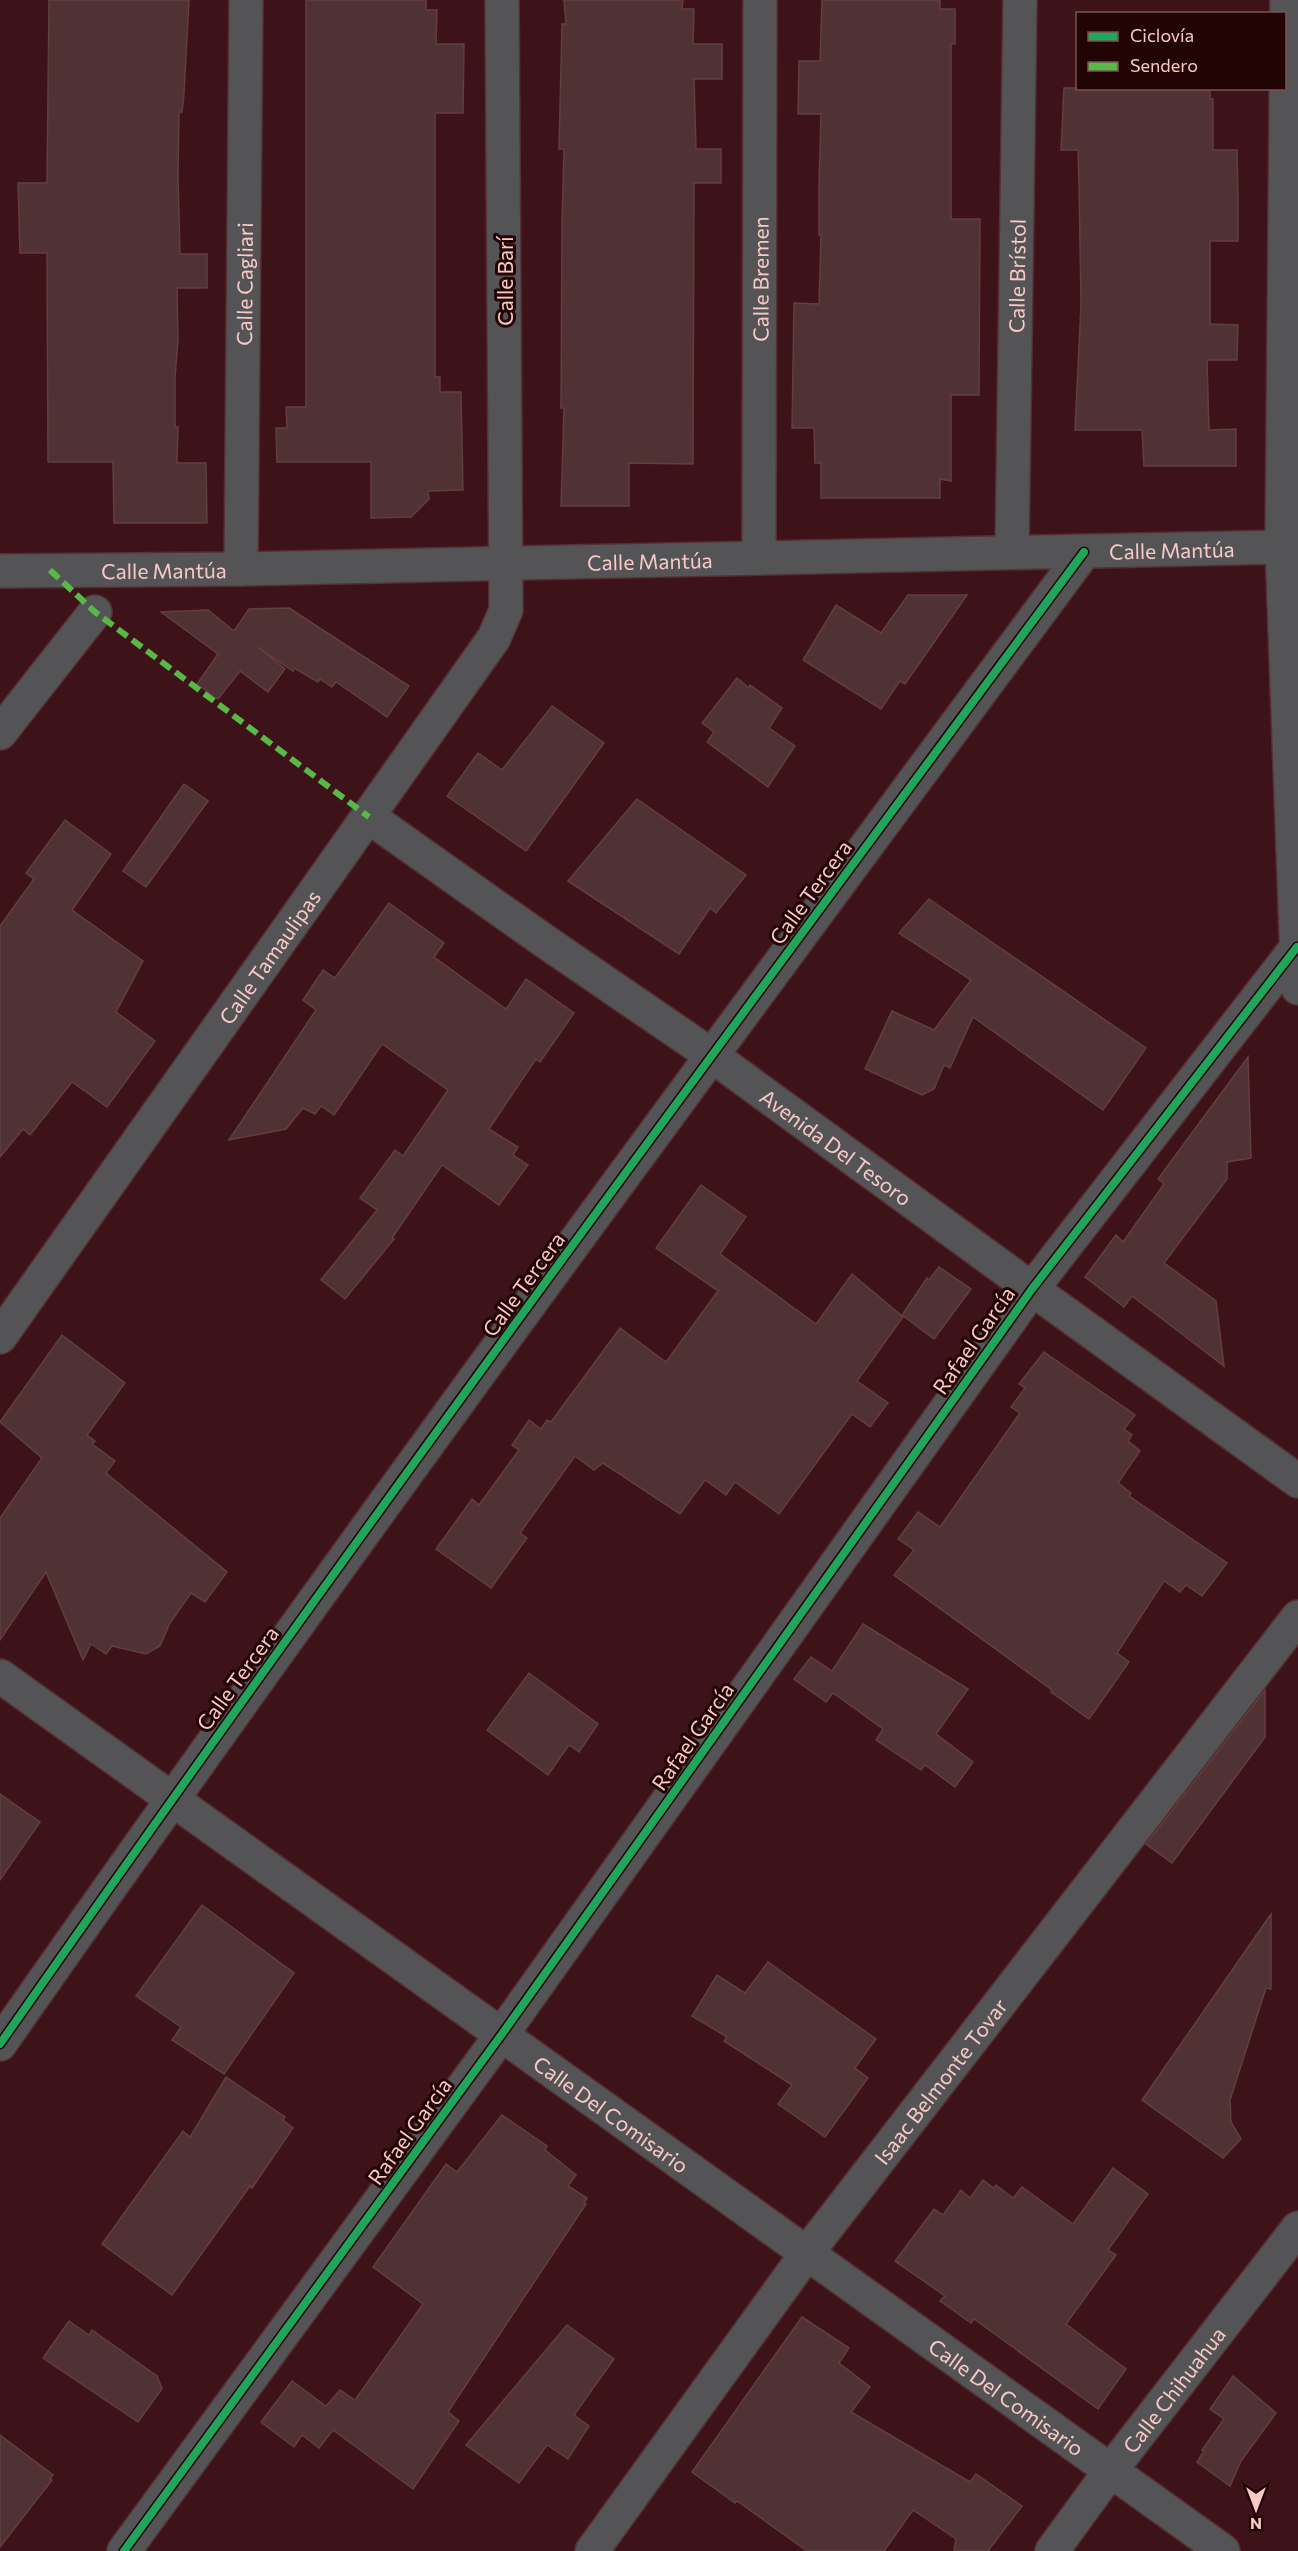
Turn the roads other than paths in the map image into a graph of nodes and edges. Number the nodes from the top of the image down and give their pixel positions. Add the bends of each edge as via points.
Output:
1 (246, 0) edge
2 (502, 0) edge
3 (760, 0) edge
4 (1020, 0) edge
5 (1287, 0) edge
6 (1290, 547) edge
7 (1012, 552) junction
8 (1084, 552) junction
9 (759, 558) junction
10 (506, 562) junction
11 (241, 569) junction
12 (0, 571) edge
13 (95, 612) dead end
14 (0, 733) edge
15 (369, 817) junction
16 (1297, 947) edge
17 (1298, 988) edge
18 (711, 1055) junction
19 (1032, 1289) junction
20 (0, 1337) edge
21 (1298, 1480) edge
22 (1298, 1617) edge
23 (0, 1676) edge
24 (172, 1798) junction
25 (502, 2034) junction
26 (0, 2044) edge
27 (1298, 2228) edge
28 (807, 2253) junction
29 (1111, 2470) junction
30 (124, 2551) edge
31 (592, 2551) edge
32 (1052, 2551) edge
33 (1223, 2551) edge

1 - 11 street, Calle Cagliari
2 - 10 street, Calle Barí
3 - 9 street, Calle Bremen
4 - 7 street, Calle Brístol
5 - 6 street
6 - 8 street, Calle Mantúa
6 - 16 street
7 - 8 street, Calle Mantúa
7 - 9 street, Calle Mantúa
8 - 18 street, Calle Tercera
9 - 10 street, Calle Mantúa
10 - 11 street, Calle Mantúa
10 - 15 street, Calle Tamaulipas via 506,610 494,638
11 - 12 street, Calle Mantúa
13 - 14 street
15 - 18 street, Avenida Del Tesoro
15 - 20 street, Calle Tamaulipas
16 - 17 street
16 - 19 street, Rafael García
18 - 19 street, Avenida Del Tesoro
18 - 24 street, Calle Tercera
19 - 21 street, Avenida Del Tesoro
19 - 25 street, Rafael García
22 - 28 street, Isaac Belmonte Tovar
23 - 24 street, Calle Del Comisario
24 - 25 street, Calle Del Comisario
24 - 26 street, Calle Tercera
25 - 28 street, Calle Del Comisario
25 - 30 street, Rafael García
27 - 29 street, Calle Chihuahua
28 - 29 street, Calle Del Comisario
28 - 31 street, Isaac Belmonte Tovar
29 - 32 street, Calle Chihuahua
29 - 33 street, Calle Del Comisario

